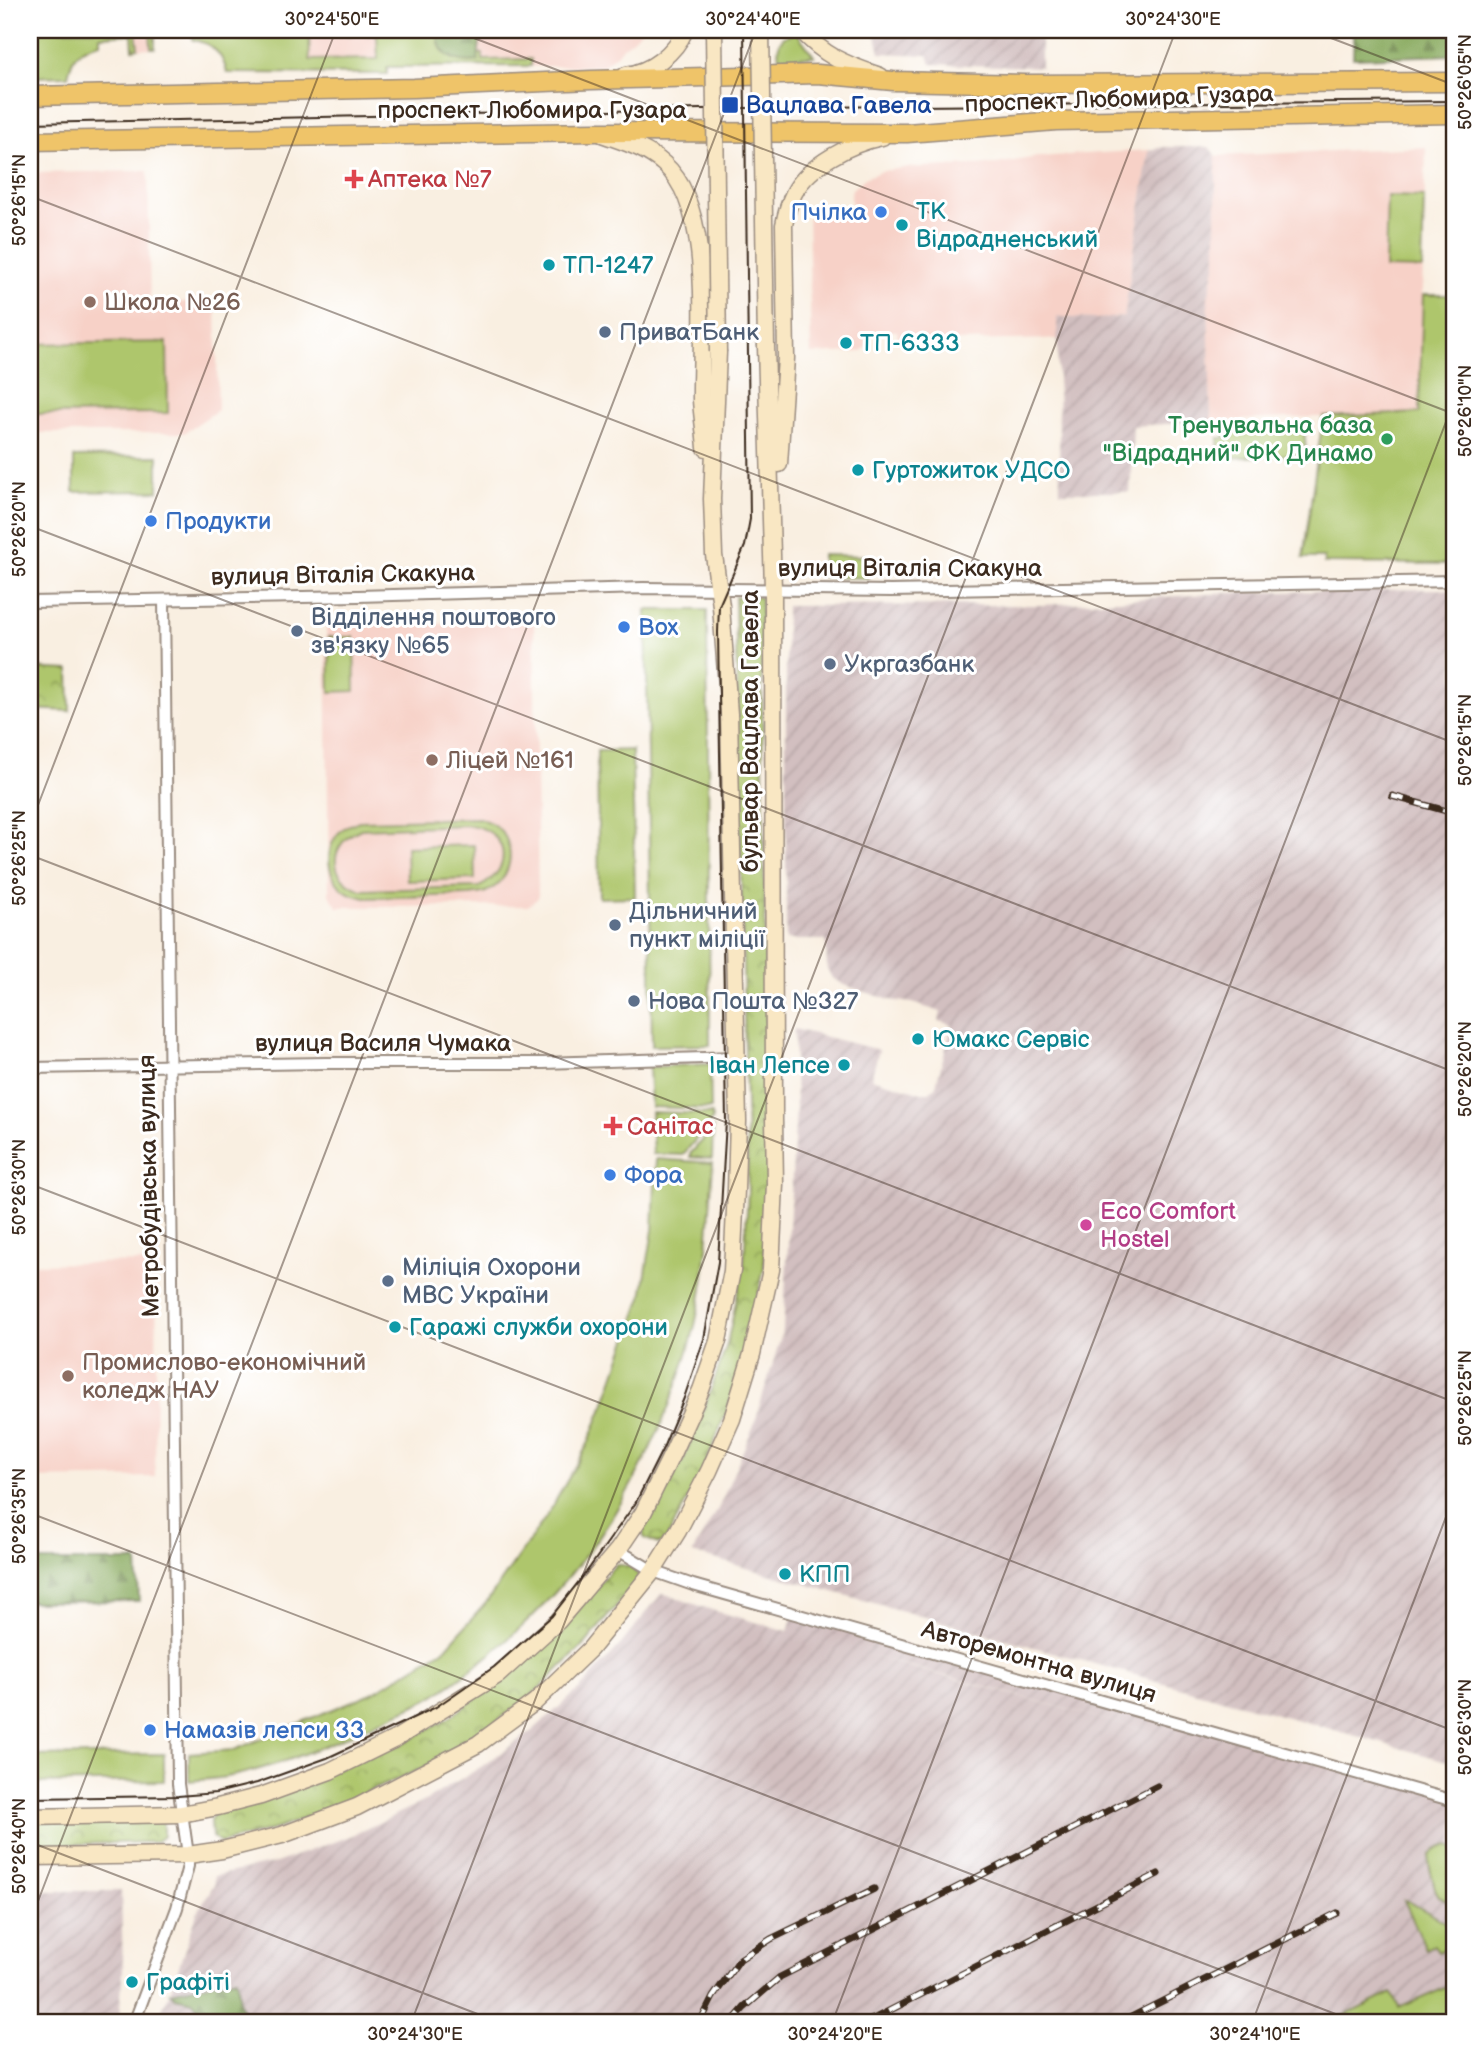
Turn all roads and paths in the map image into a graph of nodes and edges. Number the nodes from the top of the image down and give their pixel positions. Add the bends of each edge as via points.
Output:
1 (685, 30) edge
2 (714, 30) edge
3 (761, 30) edge
4 (801, 30) edge
5 (591, 80) junction
6 (893, 81) junction
7 (1454, 82) edge
8 (30, 96) edge
9 (1454, 114) edge
10 (596, 132) junction
11 (907, 133) junction
12 (30, 141) edge
13 (712, 499) junction
14 (771, 525) junction
15 (1454, 581) edge
16 (719, 589) junction
17 (773, 589) junction
18 (164, 600) junction
19 (30, 602) edge
20 (736, 1057) junction
21 (169, 1066) junction
22 (30, 1068) edge
23 (618, 1550) junction
24 (653, 1571) junction
25 (1454, 1801) edge
26 (181, 1814) junction
27 (30, 1817) edge
28 (188, 1855) junction
29 (30, 1857) edge
30 (134, 2023) edge

1 - 5 main road via 673,49 647,69
2 - 13 main road, бульвар Вацлава Гавела, bridge via 718,352
3 - 14 main road, бульвар Вацлава Гавела, bridge
4 - 6 main road via 839,62
5 - 6 main road, проспект Любомира Гузара via 818,74
5 - 8 main road, проспект Любомира Гузара
6 - 7 main road, проспект Любомира Гузара
9 - 11 main road, проспект Любомира Гузара via 1056,121
10 - 11 main road, проспект Любомира Гузара
10 - 12 main road, проспект Любомира Гузара
10 - 13 main road via 647,152 666,166 693,212 701,258 702,404
11 - 14 main road via 866,140 833,156 810,174 788,208 784,225 786,358
13 - 16 main road, бульвар Вацлава Гавела
14 - 17 main road, бульвар Вацлава Гавела
15 - 17 street, вулиця Віталія Скакуна
16 - 17 street, вулиця Віталія Скакуна
16 - 18 street, вулиця Віталія Скакуна
16 - 20 main road, бульвар Вацлава Гавела via 729,715
17 - 24 main road, бульвар Вацлава Гавела via 775,1184 771,1270 732,1419 684,1519
18 - 19 street, вулиця Віталія Скакуна
18 - 21 street, Метробудівська вулиця
20 - 21 street, вулиця Василя Чумака
20 - 23 main road, бульвар Вацлава Гавела via 732,1271 718,1341 672,1454 643,1513
21 - 22 street, вулиця Василя Чумака
21 - 26 street, Метробудівська вулиця
23 - 24 street, Авторемонтна вулиця
23 - 26 main road, бульвар Вацлава Гавела via 527,1651 439,1713 330,1772 261,1796
24 - 25 street, Авторемонтна вулиця
24 - 28 main road, бульвар Вацлава Гавела via 590,1649 536,1702 478,1744 357,1807 282,1835
26 - 27 main road, бульвар Вацлава Гавела
26 - 28 street, Метробудівська вулиця
28 - 29 main road, бульвар Вацлава Гавела
28 - 30 street, Метробудівська вулиця via 177,1908

